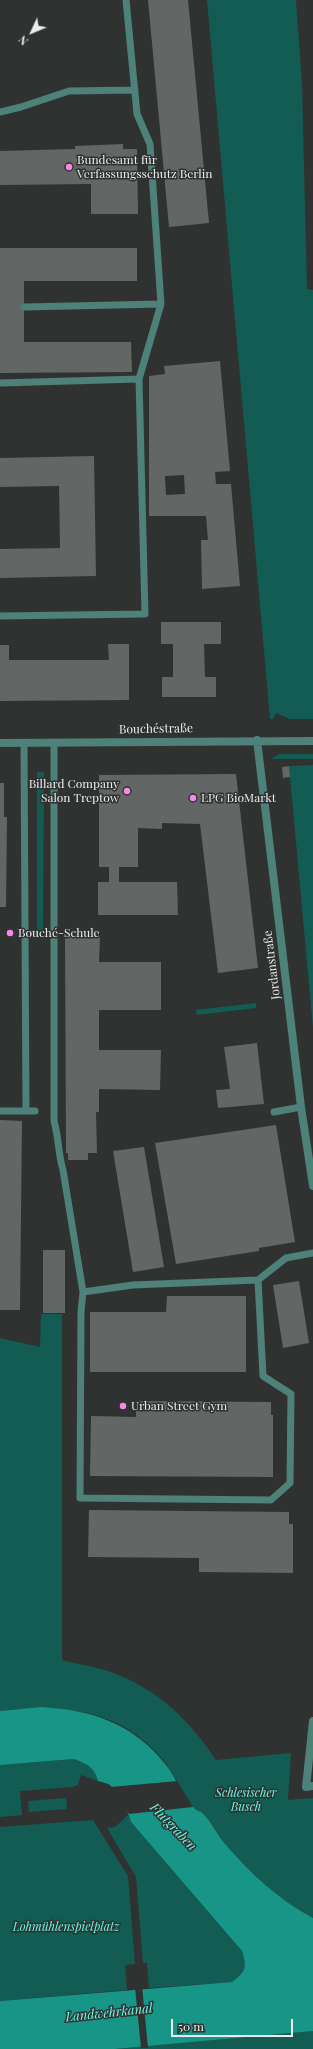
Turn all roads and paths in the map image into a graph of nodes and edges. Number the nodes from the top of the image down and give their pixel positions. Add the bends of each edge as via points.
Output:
1 (126, 0) edge
2 (135, 90) junction
3 (0, 112) edge
4 (161, 304) junction
5 (24, 307) dead end
6 (139, 379) junction
7 (0, 383) edge
8 (0, 616) edge
9 (257, 740) junction
10 (313, 741) edge
11 (0, 743) edge
12 (24, 743) junction
13 (54, 743) junction
14 (301, 1107) junction
15 (0, 1111) edge
16 (26, 1111) junction
17 (35, 1111) dead end
18 (274, 1112) dead end
19 (313, 1186) edge
20 (313, 1253) edge
21 (258, 1280) junction
22 (83, 1292) junction
23 (313, 1721) edge
24 (309, 1786) edge

1 - 2 lane
2 - 3 lane via 69,91
2 - 4 lane via 137,114 150,144
4 - 5 lane
4 - 6 lane
6 - 7 lane
6 - 8 lane via 145,614
9 - 10 street, Bouchéstraße
9 - 13 street, Bouchéstraße
9 - 14 street, Jordanstraße
11 - 12 street, Bouchéstraße
12 - 13 street, Bouchéstraße
12 - 16 lane
13 - 22 lane via 54,1122
14 - 18 lane
14 - 19 street, Jordanstraße
15 - 16 lane
16 - 17 lane
20 - 21 lane via 286,1258
21 - 22 lane via 134,1285
21 - 22 lane via 263,1376 291,1394 290,1483 271,1500 80,1498
23 - 24 street

